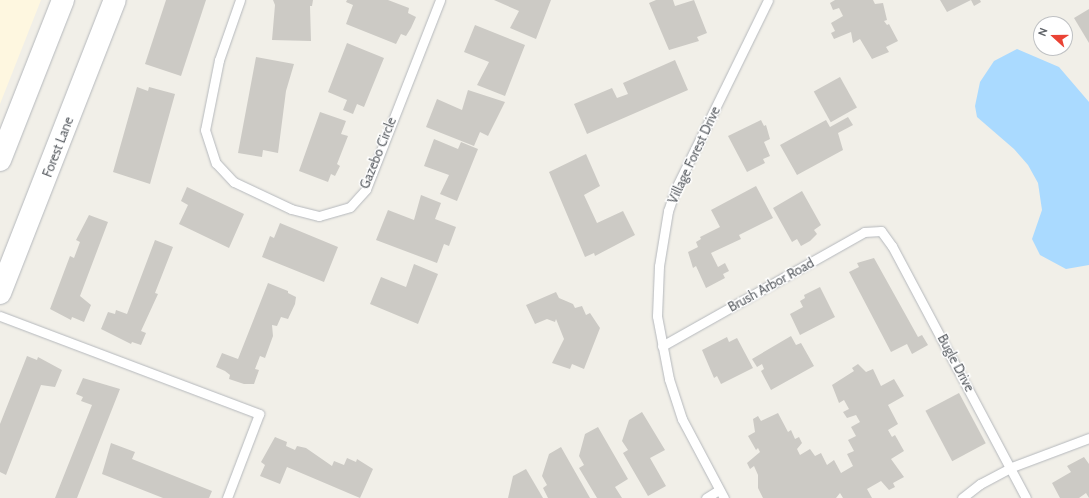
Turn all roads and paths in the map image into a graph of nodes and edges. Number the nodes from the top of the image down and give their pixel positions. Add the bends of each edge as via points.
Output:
1 (63, 0) edge
2 (115, 0) edge
3 (240, 0) edge
4 (440, 0) edge
5 (768, 0) edge
6 (0, 160) edge
7 (881, 231) joint
8 (0, 293) edge
9 (0, 316) edge
10 (662, 346) junction
11 (1089, 438) edge
12 (1012, 467) junction
13 (721, 494) edge
14 (227, 498) edge
15 (706, 498) edge
16 (962, 498) edge
17 (1026, 498) edge

1 - 6 main road
2 - 8 main road, Forest Lane
3 - 4 lane, Gazebo Circle via 219,60 205,130 216,163 234,182 291,209 319,216 350,207 366,189
5 - 10 lane, Village Forest Drive via 686,165 668,211 657,293
7 - 10 lane, Brush Arbor Road via 864,232
7 - 12 lane, Bugle Drive
9 - 14 lane via 259,414
10 - 13 lane, Village Forest Drive via 682,419
11 - 12 lane
12 - 16 lane via 980,484
12 - 17 lane, Bugle Drive
13 - 15 lane

